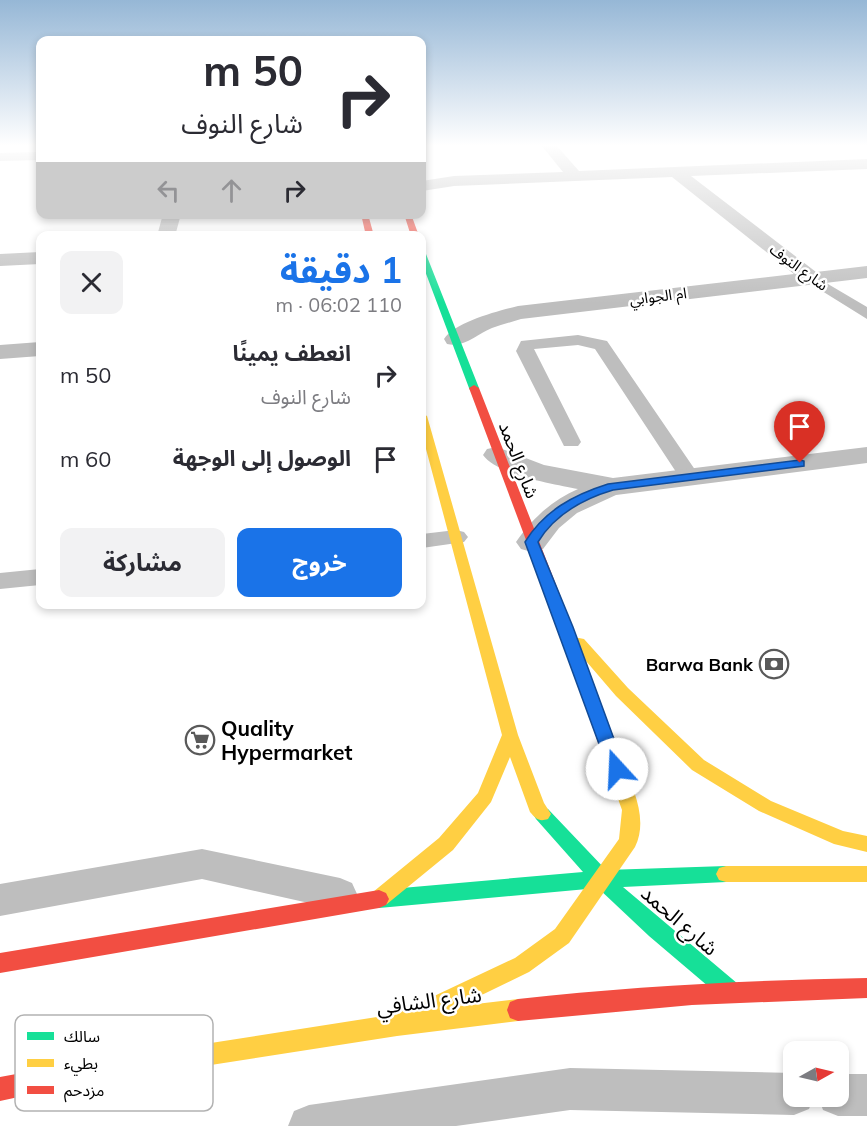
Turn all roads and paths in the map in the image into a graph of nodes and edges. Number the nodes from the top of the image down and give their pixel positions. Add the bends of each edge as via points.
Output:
1 (709, 198) edge
2 (36, 258) edge
3 (0, 260) edge
4 (426, 264) edge
5 (867, 272) edge
6 (811, 278) junction
7 (867, 314) edge
8 (455, 339) junction
9 (36, 350) edge
10 (1, 355) edge
11 (426, 430) edge
12 (571, 442) dead end
13 (497, 455) junction
14 (867, 455) edge
15 (689, 477) junction
16 (612, 487) junction
17 (456, 537) junction
18 (426, 541) edge
19 (532, 542) junction
20 (36, 577) edge
21 (0, 581) edge
22 (566, 627) junction
23 (510, 735) junction
24 (867, 844) edge
25 (867, 874) edge
26 (603, 879) junction
27 (371, 899) junction
28 (0, 900) edge
29 (0, 963) edge
30 (867, 988) edge
31 (730, 991) junction
32 (397, 1025) junction
33 (213, 1053) edge
34 (15, 1086) edge
35 (0, 1089) edge
36 (783, 1094) edge
37 (849, 1095) edge
38 (867, 1095) edge
39 (309, 1126) edge

1 - 6 street, شارع النوف
2 - 3 street
4 - 8 street, شارع الحمد
5 - 6 street, ام الجوابي
6 - 7 lane, شارع النوف
6 - 8 street, ام الجوابي via 518,313 483,324
8 - 13 street, شارع الحمد
9 - 10 street
11 - 17 street, شارع الحمد
12 - 15 lane via 525,351 526,345 579,340 601,345
13 - 16 street via 536,472
13 - 19 street, شارع الحمد
14 - 15 street
15 - 16 street
16 - 19 street via 590,493 554,514
17 - 18 lane
17 - 23 street, شارع الحمد
19 - 22 street, شارع الحمد
20 - 21 lane
22 - 24 street via 622,692 698,765 765,806 841,838
22 - 26 street, شارع الحمد via 631,810 628,841
23 - 26 street, شارع الحمد via 536,807
23 - 27 street via 485,796 446,844
25 - 26 street
26 - 27 street
26 - 31 street, شارع الحمد via 667,940
26 - 32 street, شارع الحمد via 562,936 522,965
27 - 28 lane via 202,864
27 - 29 street
30 - 31 street, شارع الشافي
31 - 32 street, شارع الشافي via 596,1000
32 - 33 street, شارع الشافي
34 - 35 street, شارع الشافي
36 - 39 lane via 570,1089
37 - 38 lane

